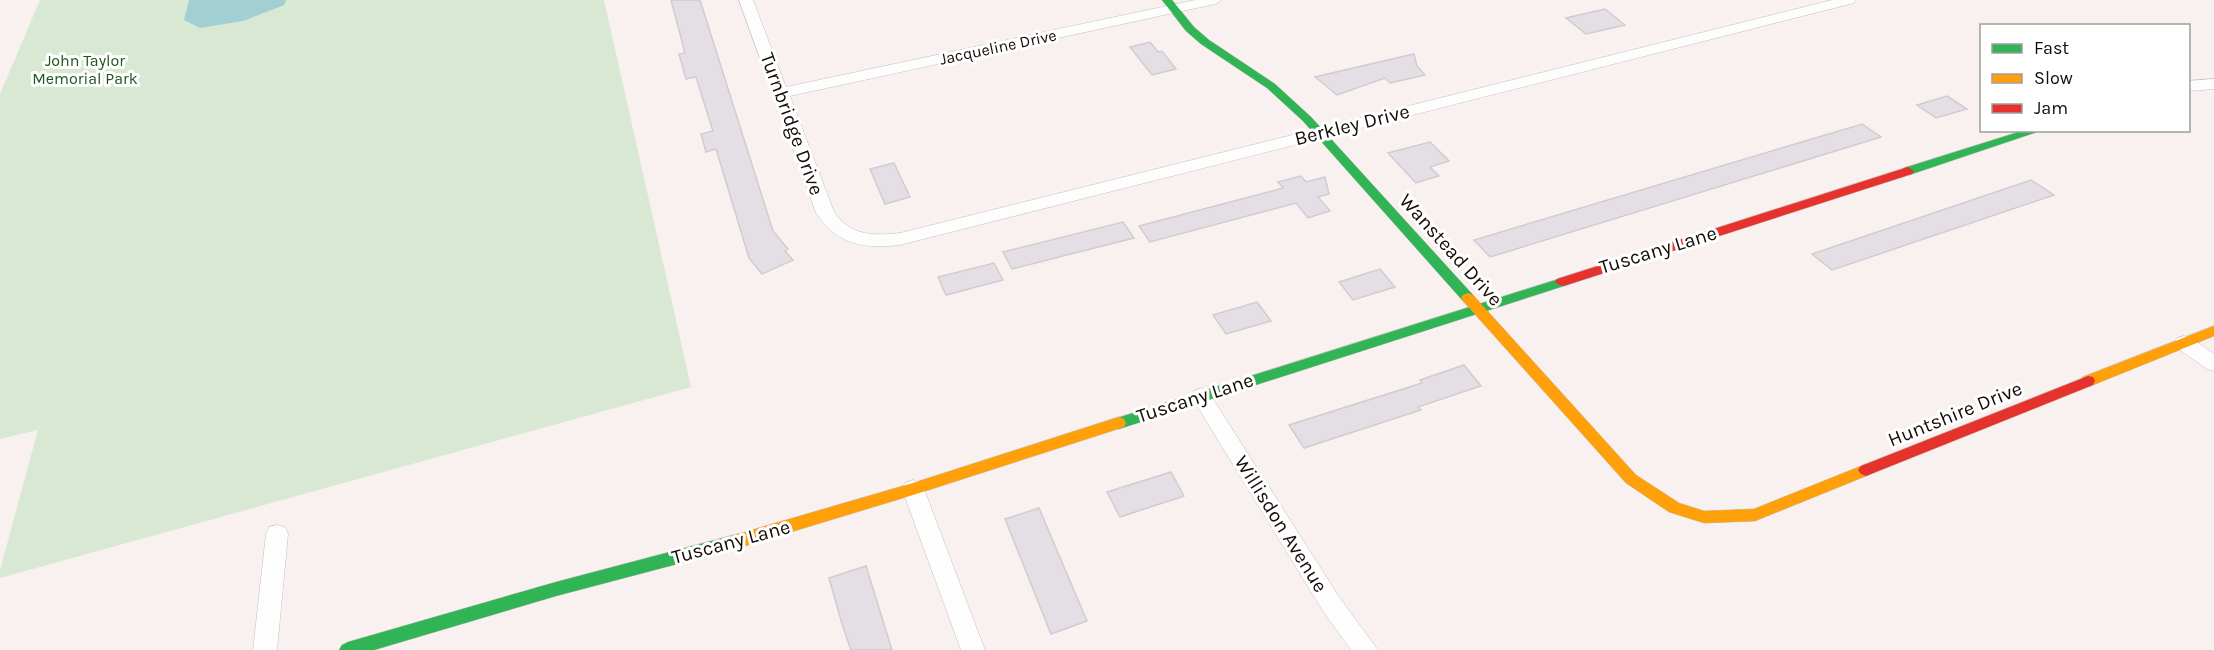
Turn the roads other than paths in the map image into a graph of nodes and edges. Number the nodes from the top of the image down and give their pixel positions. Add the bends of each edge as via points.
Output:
1 (746, 0) edge
2 (1215, 0) edge
3 (1850, 0) edge
4 (1170, 5) edge
5 (2214, 84) edge
6 (2190, 86) edge
7 (781, 93) junction
8 (2032, 132) edge
9 (1318, 134) junction
10 (853, 237) joint
11 (1477, 308) junction
12 (2214, 331) edge
13 (2184, 344) junction
14 (2214, 364) edge
15 (1201, 396) junction
16 (913, 489) junction
17 (1708, 519) joint
18 (277, 534) dead end
19 (265, 650) edge
20 (348, 650) edge
21 (973, 650) edge
22 (1366, 650) edge

1 - 7 street, Turnbridge Drive
2 - 4 street, Jacqueline Drive
3 - 9 street, Berkley Drive
4 - 7 street, Jacqueline Drive
4 - 9 street, Wanstead Drive via 1218,53 1284,97
5 - 6 street
7 - 10 street, Turnbridge Drive via 825,213 837,228
8 - 11 street, Tuscany Lane
9 - 10 street, Berkley Drive via 900,239 874,241
9 - 11 street, Wanstead Drive
11 - 15 street, Tuscany Lane
11 - 17 street, Wanstead Drive via 1631,479 1674,508
12 - 13 street, Huntshire Drive
13 - 14 street
13 - 17 street, Huntshire Drive via 1755,515 1734,520
15 - 16 street, Tuscany Lane
15 - 22 street, Willisdon Avenue via 1331,604
16 - 20 street, Tuscany Lane
16 - 21 street
18 - 19 street

